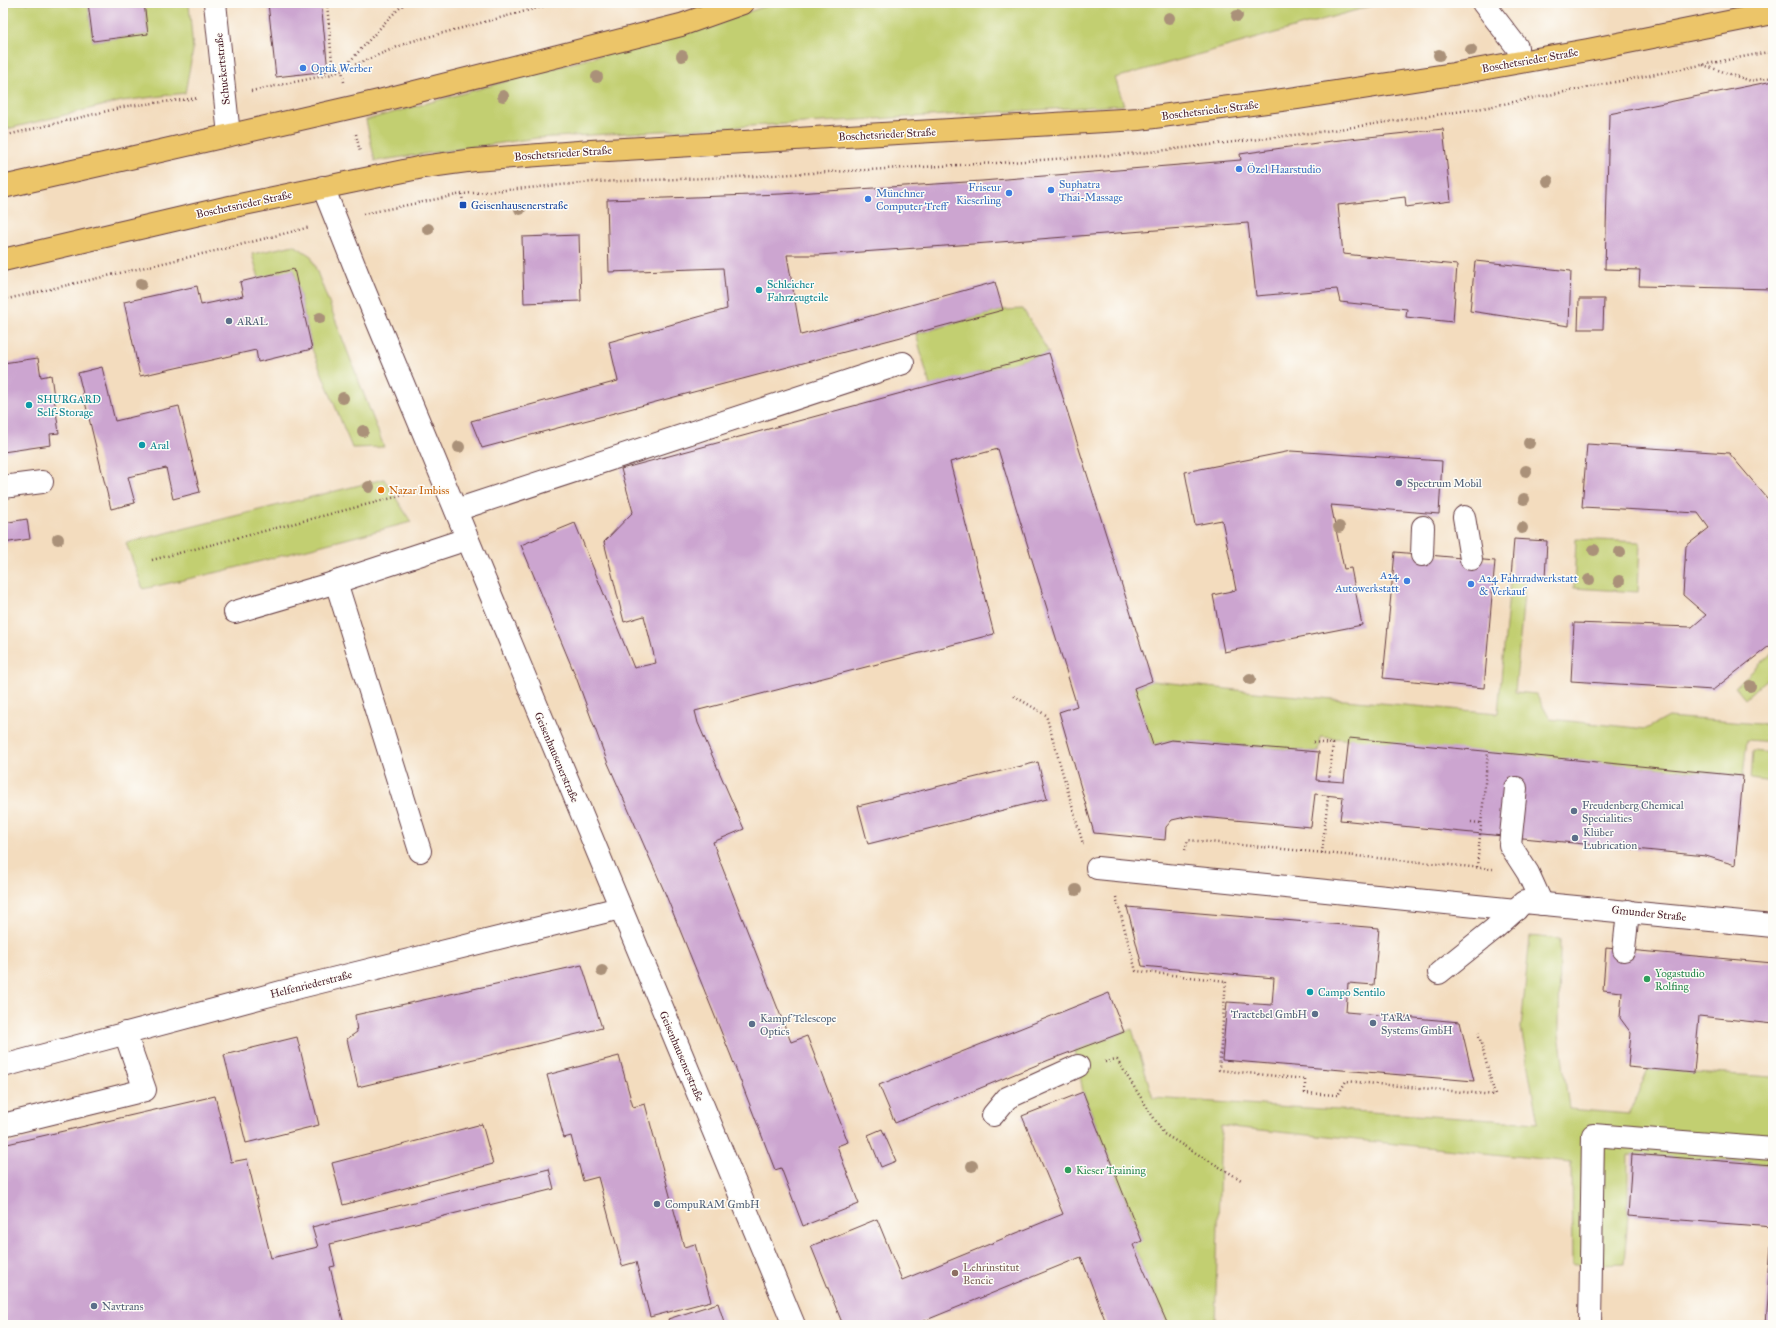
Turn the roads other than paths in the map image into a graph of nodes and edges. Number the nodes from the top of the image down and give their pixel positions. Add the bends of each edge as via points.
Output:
1 (215, 3) edge
2 (743, 3) edge
3 (1483, 3) edge
4 (1773, 13) edge
5 (1517, 47) dead end
6 (229, 135) junction
7 (3, 186) edge
8 (323, 187) junction
9 (3, 260) edge
10 (903, 363) dead end
11 (42, 482) dead end
12 (3, 486) edge
13 (456, 510) junction
14 (1464, 517) dead end
15 (1423, 527) dead end
16 (467, 539) junction
17 (1422, 554) dead end
18 (1471, 559) dead end
19 (336, 582) junction
20 (235, 612) dead end
21 (1516, 788) dead end
22 (420, 851) dead end
23 (1097, 868) dead end
24 (1527, 905) junction
25 (620, 908) junction
26 (1628, 911) junction
27 (1773, 926) edge
28 (1624, 950) dead end
29 (1439, 973) dead end
30 (126, 1033) junction
31 (3, 1066) edge
32 (1078, 1066) road end
33 (993, 1115) dead end
34 (3, 1125) edge
35 (1773, 1149) edge
36 (794, 1325) edge
37 (1590, 1325) edge

1 - 6 street, Schuckertstraße
2 - 6 main road via 681,25
3 - 5 street
4 - 8 main road, Boschetsrieder Straße via 1445,75 1138,119 474,160 423,166
6 - 7 main road
8 - 9 main road, Boschetsrieder Straße
8 - 13 street, Geisenhausenerstraße
10 - 13 street
11 - 12 street
13 - 16 street, Geisenhausenerstraße
14 - 18 street
15 - 17 street
16 - 19 street
16 - 25 street, Geisenhausenerstraße
19 - 20 street
19 - 22 street
21 - 24 street via 1510,845 1528,873
23 - 24 street, Gmunder Straße
24 - 26 street, Gmunder Straße
24 - 29 street
25 - 30 street, Helfenriederstraße via 441,951
25 - 36 street, Geisenhausenerstraße
26 - 27 street, Gmunder Straße
26 - 28 street
30 - 31 street, Helfenriederstraße
30 - 34 street via 145,1090
32 - 33 street via 1007,1098
35 - 37 street via 1593,1135

